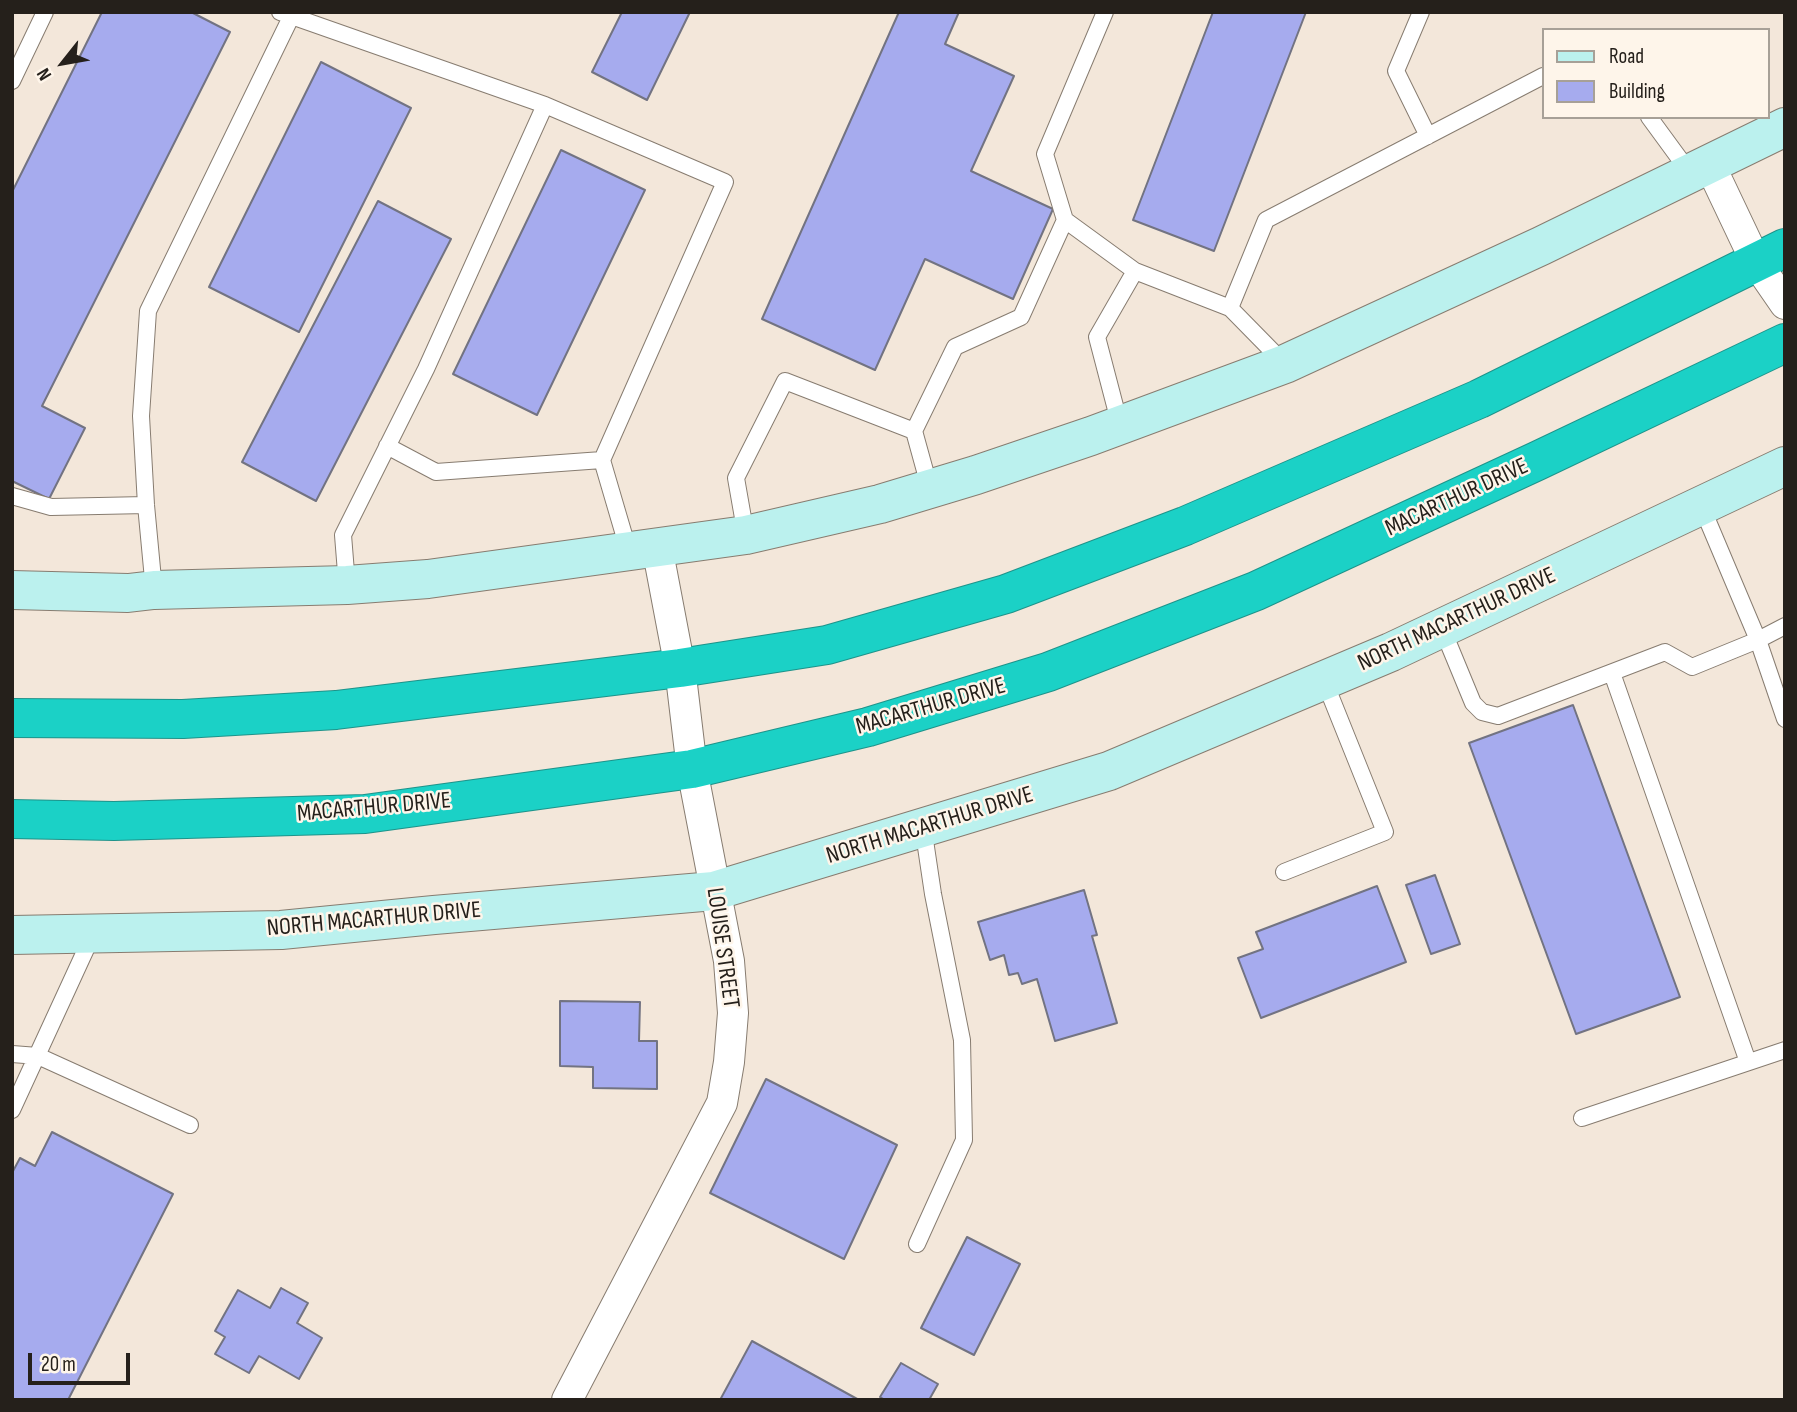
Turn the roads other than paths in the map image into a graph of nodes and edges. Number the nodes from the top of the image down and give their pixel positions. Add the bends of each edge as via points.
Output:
1 (45, 12) edge
2 (1105, 12) edge
3 (1421, 12) edge
4 (285, 15) edge
5 (1542, 76) edge
6 (12, 81) edge
7 (545, 105) junction
8 (1651, 119) edge
9 (1785, 127) edge
10 (1428, 135) junction
11 (1700, 168) junction
12 (1065, 220) junction
13 (1770, 255) edge
14 (1135, 271) junction
15 (1785, 304) edge
16 (1230, 308) junction
17 (1785, 343) edge
18 (1284, 364) junction
19 (1119, 425) junction
20 (914, 431) junction
21 (387, 446) junction
22 (602, 460) junction
23 (1785, 466) edge
24 (930, 488) junction
25 (12, 496) edge
26 (146, 505) junction
27 (1701, 505) junction
28 (746, 535) junction
29 (643, 550) junction
30 (347, 585) junction
31 (12, 590) edge
32 (154, 590) junction
33 (1785, 626) edge
34 (1441, 628) junction
35 (1758, 640) junction
36 (680, 668) junction
37 (1612, 673) junction
38 (1324, 680) junction
39 (12, 718) edge
40 (1785, 719) edge
41 (691, 769) junction
42 (12, 819) edge
43 (923, 827) junction
44 (1284, 872) dead end
45 (714, 891) junction
46 (93, 933) junction
47 (12, 935) edge
48 (1785, 1050) edge
49 (12, 1054) edge
50 (38, 1056) junction
51 (1748, 1062) junction
52 (12, 1110) edge
53 (1581, 1118) dead end
54 (190, 1125) dead end
55 (917, 1244) dead end
56 (567, 1400) edge

1 - 6 lane
2 - 12 lane via 1045,154
3 - 10 lane via 1396,71
4 - 7 lane
4 - 26 lane via 148,312 141,416
5 - 10 lane
7 - 21 lane
7 - 22 lane via 725,183
8 - 11 lane
9 - 11 street
10 - 16 lane via 1266,220
11 - 13 street
11 - 18 street
12 - 14 lane
12 - 20 lane via 1021,317 955,347
13 - 15 street
13 - 36 highway via 1479,399 1185,526 1044,580 827,645
14 - 16 lane
14 - 19 lane via 1097,337
16 - 18 lane
17 - 41 highway, MACARTHUR DRIVE via 1256,591 1048,672 868,727
18 - 19 street
19 - 24 street
20 - 24 lane
20 - 28 lane via 785,382 736,478
21 - 22 lane via 436,472
21 - 30 lane via 343,535
22 - 29 lane
23 - 27 street, NORTH MACARTHUR DRIVE
24 - 28 street
25 - 26 lane via 51,507
26 - 32 lane
27 - 34 street, NORTH MACARTHUR DRIVE
27 - 35 lane
28 - 29 street
29 - 30 street via 428,579
29 - 36 street, LOUISE STREET
30 - 32 street
31 - 32 street
33 - 35 lane
34 - 37 lane via 1473,704 1482,712 1498,716
34 - 38 street, NORTH MACARTHUR DRIVE
35 - 37 lane via 1692,667 1665,652
35 - 40 lane
36 - 39 highway via 335,710 183,719
36 - 41 street, LOUISE STREET
37 - 51 lane
38 - 43 street, NORTH MACARTHUR DRIVE via 1109,771
38 - 44 lane via 1385,832
41 - 42 highway, MACARTHUR DRIVE via 365,814
41 - 45 street, LOUISE STREET
43 - 45 street, NORTH MACARTHUR DRIVE
43 - 55 lane via 962,1040 964,1140
45 - 46 street, NORTH MACARTHUR DRIVE via 281,930
45 - 56 street, LOUISE STREET via 729,961 733,1013 722,1103
46 - 47 street, NORTH MACARTHUR DRIVE
46 - 50 lane
48 - 51 lane
49 - 50 lane
50 - 52 lane
50 - 54 lane
51 - 53 lane

